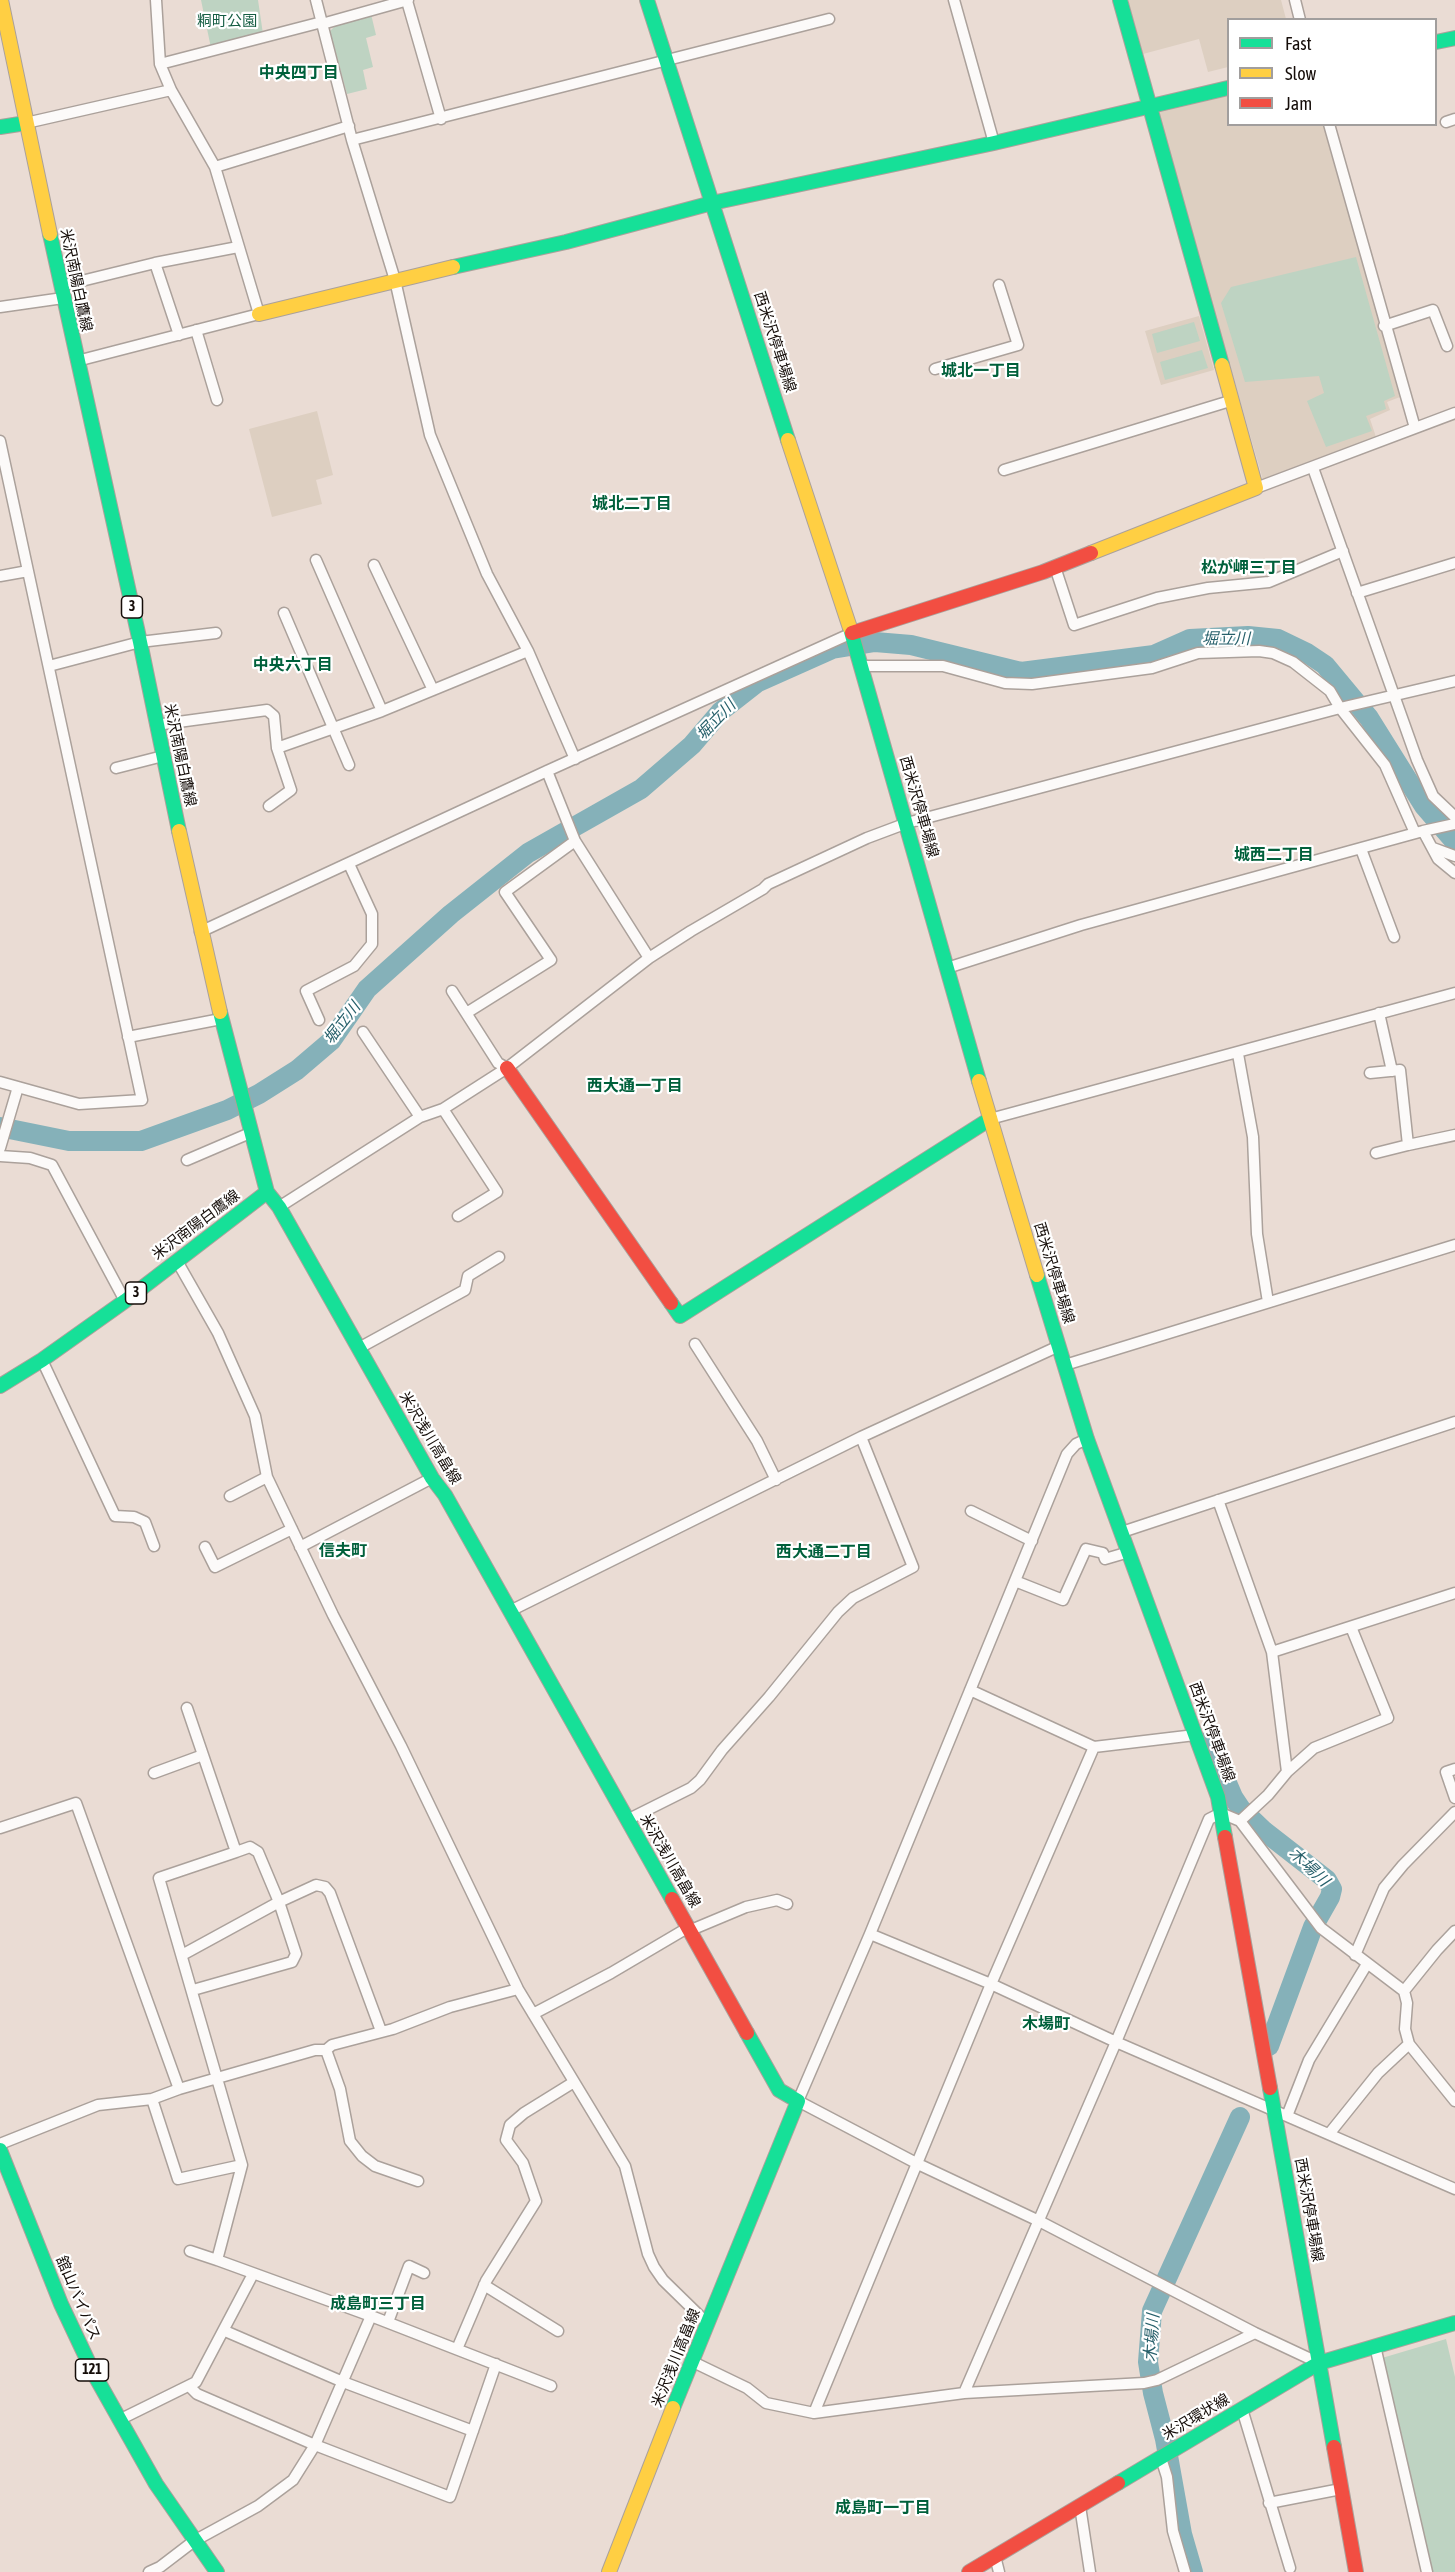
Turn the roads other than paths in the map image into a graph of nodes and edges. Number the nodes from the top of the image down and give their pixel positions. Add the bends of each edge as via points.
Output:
1 (1, 0) edge
2 (156, 0) edge
3 (316, 0) edge
4 (407, 0) edge
5 (647, 0) edge
6 (954, 0) edge
7 (1120, 0) edge
8 (1295, 0) edge
9 (1300, 18) edge
10 (829, 19) dead end
11 (322, 23) junction
12 (1455, 38) edge
13 (1437, 42) edge
14 (667, 59) junction
15 (160, 64) junction
16 (1227, 88) edge
17 (171, 90) junction
18 (1149, 106) junction
19 (441, 119) junction
20 (26, 123) junction
21 (349, 126) junction
22 (1330, 126) edge
23 (0, 127) edge
24 (352, 140) junction
25 (994, 143) junction
26 (214, 168) junction
27 (712, 203) junction
28 (238, 247) junction
29 (155, 263) junction
30 (395, 280) junction
31 (999, 285) dead end
32 (62, 292) junction
33 (0, 307) edge
34 (259, 314) junction
35 (1384, 326) junction
36 (196, 330) junction
37 (179, 335) junction
38 (1447, 346) dead end
39 (77, 361) junction
40 (935, 369) dead end
41 (217, 400) dead end
42 (1230, 401) junction
43 (1455, 414) edge
44 (1415, 428) junction
45 (0, 441) edge
46 (1314, 468) junction
47 (1004, 470) dead end
48 (1256, 488) junction
49 (1343, 551) junction
50 (316, 560) dead end
51 (1455, 562) edge
52 (374, 565) dead end
53 (1055, 567) junction
54 (28, 572) junction
55 (0, 576) edge
56 (1358, 592) junction
57 (284, 614) dead end
58 (216, 633) dead end
59 (853, 635) junction
60 (140, 642) junction
61 (528, 651) junction
62 (49, 666) junction
63 (863, 666) junction
64 (1455, 681) edge
65 (433, 690) junction
66 (1395, 695) junction
67 (1344, 707) junction
68 (382, 711) junction
69 (156, 725) junction
70 (333, 729) junction
71 (277, 748) junction
72 (163, 756) junction
73 (575, 759) junction
74 (348, 765) dead end
75 (116, 768) dead end
76 (547, 771) junction
77 (269, 806) dead end
78 (1455, 817) edge
79 (907, 823) junction
80 (1455, 824) edge
81 (1422, 832) junction
82 (575, 841) junction
83 (1433, 848) junction
84 (1361, 849) junction
85 (1455, 856) edge
86 (350, 864) junction
87 (1455, 873) edge
88 (200, 932) junction
89 (1394, 937) dead end
90 (649, 958) junction
91 (947, 968) junction
92 (452, 991) dead end
93 (1455, 993) edge
94 (468, 1012) junction
95 (1379, 1013) junction
96 (221, 1019) junction
97 (319, 1020) dead end
98 (363, 1032) dead end
99 (128, 1038) junction
100 (1238, 1054) junction
101 (507, 1068) junction
102 (1392, 1071) junction
103 (1370, 1072) dead end
104 (0, 1082) edge
105 (18, 1087) junction
106 (443, 1108) junction
107 (420, 1118) junction
108 (990, 1119) junction
109 (249, 1130) junction
110 (1455, 1135) edge
111 (1408, 1145) junction
112 (0, 1148) edge
113 (1376, 1153) dead end
114 (0, 1156) edge
115 (187, 1160) dead end
116 (267, 1192) junction
117 (279, 1207) junction
118 (458, 1216) dead end
119 (1455, 1245) edge
120 (499, 1257) dead end
121 (177, 1261) junction
122 (125, 1301) junction
123 (1268, 1302) junction
124 (695, 1344) dead end
125 (1059, 1346) junction
126 (359, 1348) junction
127 (42, 1360) junction
128 (1065, 1365) junction
129 (0, 1386) edge
130 (1455, 1422) edge
131 (861, 1437) junction
132 (1087, 1439) junction
133 (267, 1477) junction
134 (432, 1478) junction
135 (776, 1480) junction
136 (230, 1496) dead end
137 (1218, 1500) junction
138 (971, 1511) dead end
139 (292, 1529) junction
140 (1122, 1532) junction
141 (1032, 1541) junction
142 (154, 1546) dead end
143 (300, 1546) junction
144 (205, 1547) dead end
145 (1129, 1551) junction
146 (1015, 1581) junction
147 (1455, 1593) edge
148 (510, 1611) junction
149 (1351, 1627) junction
150 (1272, 1652) junction
151 (970, 1690) junction
152 (187, 1708) dead end
153 (1195, 1735) junction
154 (1094, 1747) junction
155 (203, 1755) junction
156 (1455, 1769) edge
157 (1287, 1772) junction
158 (154, 1773) dead end
159 (1455, 1798) edge
160 (1455, 1812) edge
161 (1221, 1813) junction
162 (627, 1820) junction
163 (1240, 1821) junction
164 (0, 1828) edge
165 (236, 1852) junction
166 (279, 1902) junction
167 (787, 1904) dead end
168 (690, 1928) junction
169 (1455, 1931) edge
170 (870, 1934) junction
171 (182, 1955) junction
172 (1356, 1955) junction
173 (1367, 1964) junction
174 (991, 1984) junction
175 (518, 1989) junction
176 (193, 1990) junction
177 (1404, 1991) junction
178 (533, 2014) junction
179 (381, 2031) junction
180 (1116, 2042) junction
181 (1409, 2044) junction
182 (326, 2050) junction
183 (217, 2078) junction
184 (573, 2082) junction
185 (179, 2089) junction
186 (152, 2099) junction
187 (798, 2101) junction
188 (1455, 2101) edge
189 (1281, 2113) junction
190 (1329, 2133) junction
191 (0, 2144) edge
192 (0, 2150) edge
193 (918, 2164) junction
194 (242, 2165) junction
195 (418, 2181) dead end
196 (1455, 2189) edge
197 (1039, 2221) junction
198 (190, 2251) dead end
199 (217, 2260) junction
200 (424, 2273) dead end
201 (253, 2274) junction
202 (484, 2285) junction
203 (371, 2316) junction
204 (388, 2322) junction
205 (707, 2323) junction
206 (1455, 2323) edge
207 (225, 2331) junction
208 (558, 2331) dead end
209 (1255, 2333) junction
210 (1375, 2346) junction
211 (457, 2349) junction
212 (691, 2361) junction
213 (1319, 2363) junction
214 (496, 2364) junction
215 (343, 2382) junction
216 (551, 2385) dead end
217 (190, 2386) junction
218 (964, 2393) junction
219 (1242, 2409) junction
220 (814, 2413) junction
221 (119, 2420) junction
222 (473, 2431) junction
223 (315, 2445) junction
224 (1165, 2455) junction
225 (1341, 2489) junction
226 (1269, 2503) junction
227 (1080, 2506) junction
228 (194, 2541) junction
229 (995, 2556) junction
230 (1290, 2568) dead end
231 (148, 2572) edge
232 (218, 2572) edge
233 (609, 2572) edge
234 (969, 2572) edge
235 (999, 2572) edge
236 (1090, 2572) edge
237 (1185, 2572) edge
238 (1356, 2572) edge
239 (1427, 2572) edge

1 - 20 main road, 米沢南陽白鷹線 / 3
2 - 15 street
3 - 11 street
4 - 11 street
4 - 19 street
5 - 14 main road, 西米沢停車場線
6 - 25 street
7 - 18 main road
8 - 9 street
10 - 14 street
11 - 15 street
11 - 21 street
12 - 13 main road
14 - 19 street
14 - 27 main road, 西米沢停車場線
15 - 17 street
16 - 18 main road
17 - 20 street
17 - 26 street
18 - 25 main road
18 - 42 main road
19 - 24 street
20 - 23 main road
20 - 32 main road, 米沢南陽白鷹線 / 3
21 - 24 street
21 - 26 street
22 - 35 street
24 - 30 street
25 - 27 main road
26 - 28 street
27 - 30 main road via 566,242
27 - 59 main road, 西米沢停車場線
28 - 29 street
28 - 34 street
29 - 32 street
29 - 37 street
30 - 34 main road
30 - 61 street via 430,435 487,574
31 - 40 street via 1018,345
32 - 33 street
32 - 39 main road, 米沢南陽白鷹線 / 3
34 - 36 street
35 - 38 street via 1433,310
35 - 44 street
36 - 37 street
36 - 41 street
37 - 39 street
39 - 60 main road, 米沢南陽白鷹線 / 3
42 - 47 street
42 - 48 main road
43 - 44 street
44 - 46 street
45 - 54 street
46 - 48 street
46 - 49 street
48 - 53 main road
49 - 53 street via 1269,582 1157,598 1074,626
49 - 56 street
50 - 68 street
51 - 56 street
52 - 65 street
53 - 59 main road
54 - 55 street
54 - 62 street
56 - 66 street
57 - 70 street
58 - 60 street
59 - 63 main road, 西米沢停車場線
59 - 73 street
60 - 62 street
60 - 69 main road, 米沢南陽白鷹線 / 3
61 - 65 street
61 - 73 street
62 - 99 street
63 - 67 street via 943,666 1005,683 1032,684 1152,668 1198,653 1259,651 1293,662 1315,677
63 - 79 main road, 西米沢停車場線
64 - 66 street
65 - 68 street
66 - 67 street
66 - 78 street via 1433,796
67 - 79 street
67 - 81 street via 1385,765
68 - 70 street
69 - 71 street via 267,711 274,716
69 - 72 main road, 米沢南陽白鷹線 / 3
70 - 71 street
70 - 74 street
71 - 77 street via 291,790
72 - 75 street
72 - 88 main road, 米沢南陽白鷹線 / 3
73 - 76 street
76 - 82 street
76 - 86 street
79 - 90 street via 768,884
79 - 91 main road, 西米沢停車場線
80 - 81 street
81 - 83 street
81 - 84 street
82 - 90 street
82 - 94 street via 505,892 551,960
83 - 85 street
83 - 87 street via 1438,859
84 - 89 street
84 - 91 street via 1081,925
86 - 88 street
86 - 97 street via 372,914 372,944 354,966 306,991
88 - 96 main road, 米沢南陽白鷹線 / 3
90 - 101 street
91 - 108 main road, 西米沢停車場線
92 - 94 street
93 - 95 street
94 - 101 street via 498,1063
95 - 100 street
95 - 102 street
96 - 99 street
96 - 109 main road, 米沢南陽白鷹線 / 3
98 - 107 street
99 - 105 street via 142,1100 79,1104
100 - 108 street
100 - 123 street via 1253,1137 1257,1234
101 - 106 street
101 - 108 main road via 680,1316
102 - 103 street
102 - 111 street via 1400,1070
104 - 105 street
105 - 112 street
106 - 107 street
106 - 118 street via 497,1192
107 - 117 street
108 - 125 main road, 西米沢停車場線
109 - 115 street
109 - 116 main road, 米沢南陽白鷹線 / 3
110 - 111 street
111 - 113 street
114 - 122 street via 30,1158 52,1165
116 - 117 main road, 米沢浅川高畠線
116 - 121 main road, 米沢南陽白鷹線 / 3
117 - 126 main road, 米沢浅川高畠線
119 - 123 street
120 - 126 street via 468,1276 465,1290
121 - 122 main road, 米沢南陽白鷹線 / 3
121 - 133 street via 209,1317 255,1416
122 - 127 main road, 米沢南陽白鷹線 / 3
123 - 128 street
124 - 135 street via 757,1441
125 - 128 main road, 西米沢停車場線
125 - 131 street
126 - 134 main road, 米沢浅川高畠線
127 - 129 main road, 米沢南陽白鷹線 / 3
127 - 142 street via 115,1516 145,1522
128 - 132 main road, 西米沢停車場線
130 - 137 street
131 - 135 street
131 - 162 street via 913,1567 853,1598 838,1612 691,1788
132 - 140 main road, 西米沢停車場線
132 - 141 street via 1067,1454
133 - 136 street
133 - 139 street
134 - 143 street
134 - 148 main road, 米沢浅川高畠線
135 - 148 street
137 - 140 street
137 - 150 street
138 - 141 street
139 - 143 street
139 - 144 street via 215,1567
140 - 145 main road, 西米沢停車場線
141 - 146 street
143 - 175 street
145 - 146 street via 1105,1559 1103,1552 1086,1549 1063,1600
145 - 153 main road, 西米沢停車場線
146 - 151 street
147 - 149 street
148 - 162 main road, 米沢浅川高畠線
149 - 150 street
149 - 157 street via 1388,1718 1314,1748
150 - 157 street
151 - 154 street
151 - 170 street
152 - 155 street
153 - 154 street
153 - 161 main road, 西米沢停車場線
154 - 174 street
155 - 158 street
155 - 165 street
156 - 159 street via 1446,1772
157 - 163 street
160 - 172 street via 1384,1888
161 - 163 street
161 - 180 street via 1209,1819
161 - 189 main road, 西米沢停車場線
162 - 168 main road, 米沢浅川高畠線
163 - 172 street via 1321,1928
164 - 185 street via 76,1803
165 - 166 street via 250,1847 258,1852
165 - 171 street via 159,1878
166 - 171 street
166 - 176 street via 296,1954 292,1962
166 - 179 street via 316,1885 330,1893
167 - 168 street via 777,1900 746,1906
168 - 178 street
168 - 187 main road, 米沢浅川高畠線 via 779,2090
169 - 177 street
170 - 174 street
170 - 187 street
171 - 176 street
172 - 173 street
173 - 177 street
173 - 189 street
174 - 180 street
174 - 193 street
175 - 178 street
175 - 179 street
176 - 183 street
177 - 181 street
178 - 184 street
179 - 182 street
180 - 189 street
180 - 197 street
181 - 188 street
181 - 190 street via 1378,2073
182 - 183 street
182 - 195 street via 340,2089 350,2141 375,2166
183 - 185 street
183 - 194 street
184 - 202 street via 510,2125 506,2140 523,2163 536,2201
184 - 205 street via 625,2166 654,2267
185 - 186 street
186 - 191 street via 98,2106
186 - 194 street via 178,2179
187 - 193 street
187 - 205 main road, 米沢浅川高畠線
189 - 190 street
189 - 213 main road, 西米沢停車場線
190 - 196 street
192 - 221 main road, 舘山バイパス / 121 via 61,2304
193 - 197 street
193 - 220 street
194 - 199 street
197 - 209 street
197 - 218 street
198 - 199 street
199 - 201 street
200 - 204 street via 409,2266
201 - 203 street
201 - 207 street
202 - 208 street
202 - 211 street
203 - 204 street
203 - 215 street
204 - 211 street
205 - 212 main road, 米沢浅川高畠線
206 - 210 main road, 米沢環状線
207 - 215 street
207 - 217 street
209 - 213 street
209 - 218 street via 1144,2383
210 - 213 main road, 米沢環状線
210 - 239 street
211 - 214 street
212 - 220 street via 747,2388 766,2403
212 - 233 main road, 米沢浅川高畠線
213 - 219 main road, 米沢環状線
213 - 225 main road, 西米沢停車場線
214 - 216 street
214 - 222 street
215 - 222 street
215 - 223 street
217 - 221 street
217 - 223 street via 197,2394
218 - 220 street
219 - 224 main road, 米沢環状線
219 - 226 street
221 - 228 main road, 舘山バイパス / 121
222 - 223 street via 450,2497
223 - 228 street via 293,2480 258,2506
224 - 227 main road, 米沢環状線
224 - 237 street via 1173,2531
225 - 226 street
225 - 238 main road, 西米沢停車場線
226 - 230 street
227 - 229 main road, 米沢環状線
227 - 236 street
228 - 231 street
228 - 232 main road, 舘山バイパス / 121
229 - 234 main road, 米沢環状線
229 - 235 street

